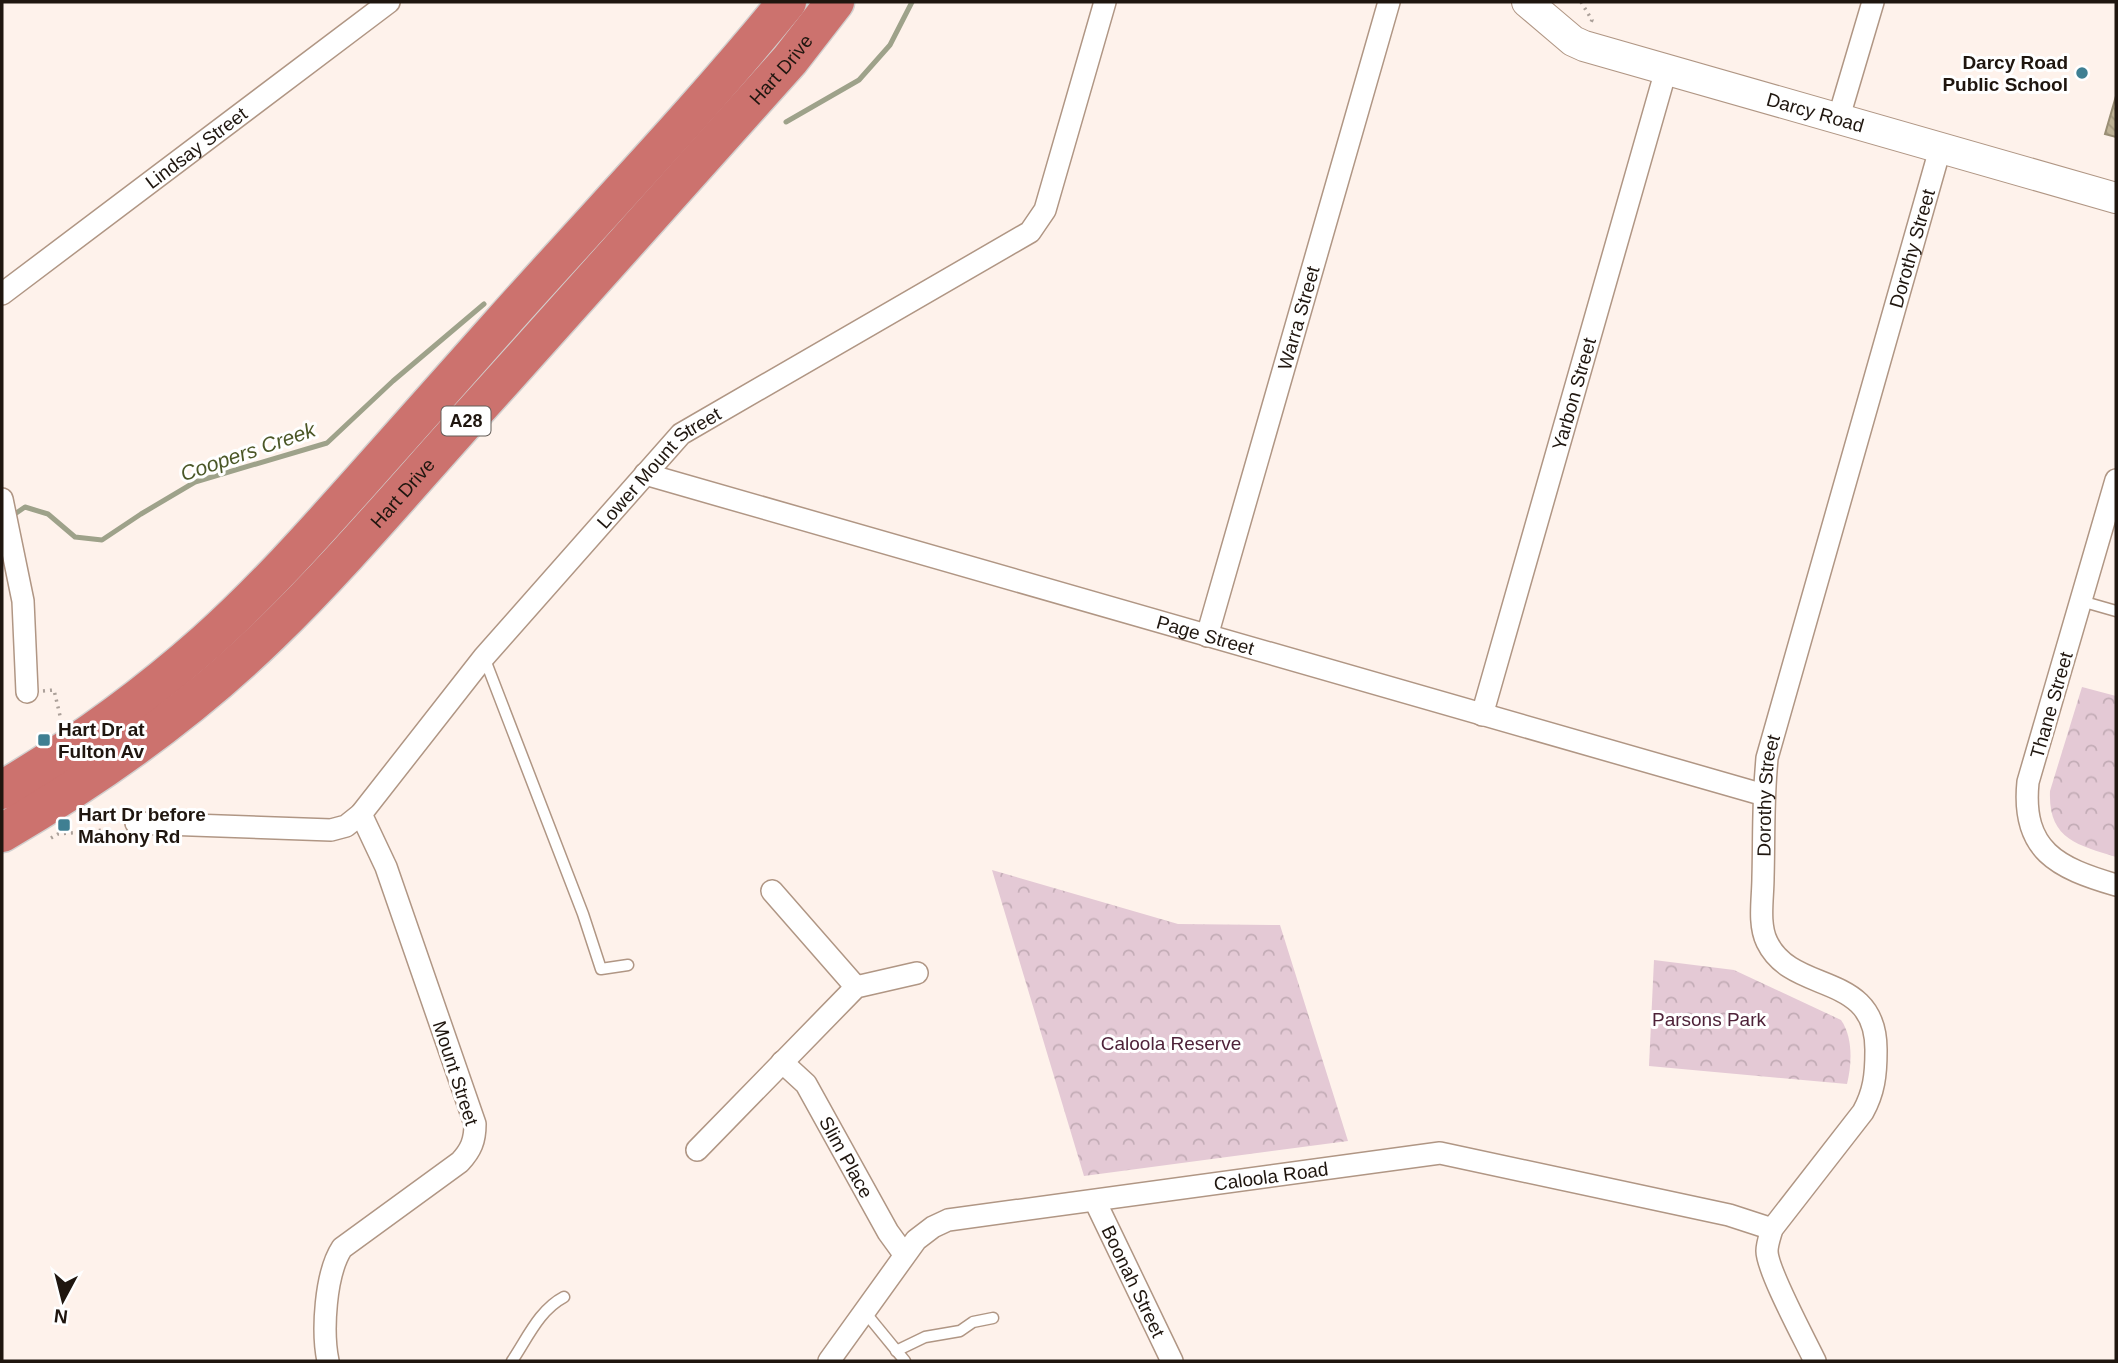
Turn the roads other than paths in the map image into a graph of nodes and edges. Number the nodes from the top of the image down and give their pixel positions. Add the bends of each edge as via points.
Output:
1 (389, 2) edge
2 (787, 2) edge
3 (835, 2) edge
4 (1105, 2) edge
5 (1389, 2) edge
6 (1527, 2) edge
7 (1873, 2) edge
8 (1666, 71) junction
9 (1838, 120) junction
10 (1940, 149) junction
11 (2116, 198) edge
12 (2, 294) edge
13 (645, 474) junction
14 (2116, 480) edge
15 (3, 504) edge
16 (2081, 601) junction
17 (2116, 611) edge
18 (1207, 636) junction
19 (484, 657) junction
20 (27, 692) road end
21 (1482, 715) junction
22 (2, 790) edge
23 (1764, 795) junction
24 (361, 814) junction
25 (136, 824) dead end
26 (2, 833) edge
27 (2116, 885) edge
28 (772, 891) dead end
29 (628, 965) dead end
30 (917, 973) dead end
31 (856, 987) junction
32 (782, 1062) junction
33 (698, 1150) dead end
34 (1095, 1201) junction
35 (1772, 1229) junction
36 (904, 1254) junction
37 (564, 1297) dead end
38 (863, 1311) junction
39 (993, 1318) dead end
40 (896, 1350) junction
41 (328, 1361) edge
42 (512, 1361) edge
43 (829, 1361) edge
44 (905, 1361) edge
45 (1172, 1361) edge
46 (1815, 1361) edge

1 - 12 street, Lindsay Street
2 - 22 highway, Hart Drive / A28 via 674,135 259,592 120,713
3 - 26 highway, Hart Drive / A28 via 790,60 270,634 135,747
4 - 13 street, Lower Mount Street via 1045,210 1030,232 681,434
5 - 18 street, Warra Street
6 - 8 street, Darcy Road via 1573,41
7 - 9 street
8 - 9 street, Darcy Road
8 - 21 street, Yarbon Street
9 - 10 street, Darcy Road
10 - 11 street, Darcy Road
10 - 23 street, Dorothy Street via 1767,758
13 - 18 street, Page Street
13 - 19 street, Lower Mount Street
14 - 16 street, Thane Street
15 - 20 street via 23,601
16 - 17 lane
16 - 27 street, Thane Street via 2028,782 2026,804 2029,825 2041,847 2083,875
18 - 21 street, Page Street
19 - 24 street, Lower Mount Street
19 - 29 lane via 601,969
21 - 23 street, Page Street
23 - 35 street, Dorothy Street via 1762,915 1766,941 1789,966 1864,1007 1872,1018 1877,1047 1876,1080 1863,1112
24 - 25 street, Lower Mount Street via 346,826 331,830
24 - 41 street, Mount Street via 391,879 475,1125 475,1138 460,1162 342,1248 329,1275
28 - 31 street
30 - 31 street
31 - 32 street
32 - 33 street
32 - 36 street, Slim Place via 806,1084
34 - 35 street, Caloola Road via 1440,1153 1729,1215
34 - 36 street, Caloola Road via 948,1220 916,1240
34 - 45 street, Boonah Street
35 - 46 street via 1768,1260
36 - 38 street, Caloola Road
37 - 42 lane via 538,1321
38 - 40 lane
38 - 43 street, Caloola Road
39 - 40 lane
40 - 44 lane

